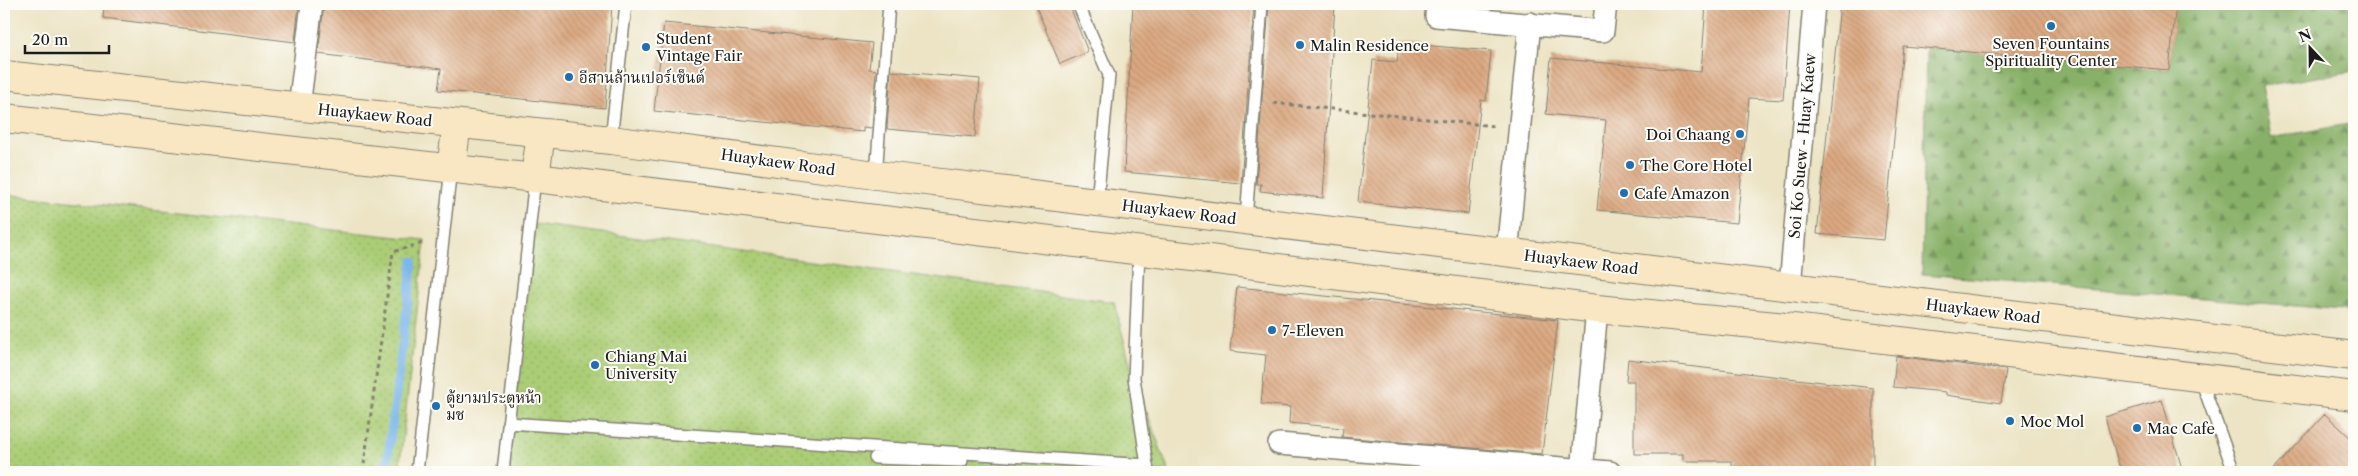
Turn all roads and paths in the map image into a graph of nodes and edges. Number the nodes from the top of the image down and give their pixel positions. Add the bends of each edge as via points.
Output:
1 (312, 4) edge
2 (626, 4) edge
3 (889, 4) edge
4 (1078, 4) edge
5 (1262, 4) edge
6 (1437, 4) edge
7 (1606, 4) edge
8 (1814, 4) edge
9 (1530, 23) junction
10 (4, 75) edge
11 (1255, 101) junction
12 (299, 107) junction
13 (4, 118) edge
14 (456, 124) junction
15 (1520, 129) junction
16 (541, 133) junction
17 (611, 140) junction
18 (451, 168) junction
19 (876, 175) junction
20 (535, 178) junction
21 (1096, 202) junction
22 (1246, 220) junction
23 (444, 237) junction
24 (1139, 250) junction
25 (1508, 253) junction
26 (1790, 287) junction
27 (1597, 309) junction
28 (1785, 328) junction
29 (2354, 356) edge
30 (2200, 377) junction
31 (2354, 396) edge
32 (508, 423) junction
33 (1279, 444) dead end
34 (875, 458) dead end
35 (1147, 469) edge
36 (1582, 471) edge
37 (363, 472) edge
38 (417, 472) edge
39 (503, 472) edge
40 (1610, 472) edge
41 (2234, 472) edge

1 - 12 street
2 - 17 lane
3 - 19 lane
4 - 21 lane via 1109,75
5 - 11 lane
6 - 9 street via 1436,16
7 - 9 street via 1603,30
8 - 26 street, Soi Ko Suew - Huay Kaew
9 - 15 street
10 - 12 main road, Huaykaew Road
11 - 15 path
11 - 22 lane
12 - 14 main road, Huaykaew Road
13 - 18 main road
14 - 16 main road, Huaykaew Road
14 - 18 main road
15 - 25 street
16 - 17 main road, Huaykaew Road
16 - 20 main road
17 - 19 main road, Huaykaew Road
18 - 20 main road
18 - 23 lane
19 - 21 main road, Huaykaew Road
20 - 24 main road
20 - 32 lane
21 - 22 main road, Huaykaew Road
22 - 25 main road, Huaykaew Road
23 - 37 path via 393,252
23 - 38 lane
24 - 27 main road
24 - 35 lane via 1134,378
25 - 26 main road, Huaykaew Road
26 - 28 main road
26 - 29 main road, Huaykaew Road
27 - 28 main road
27 - 36 street
28 - 30 main road
30 - 31 main road
30 - 41 lane
32 - 35 lane
32 - 39 lane
33 - 36 street
34 - 35 lane
36 - 40 street

